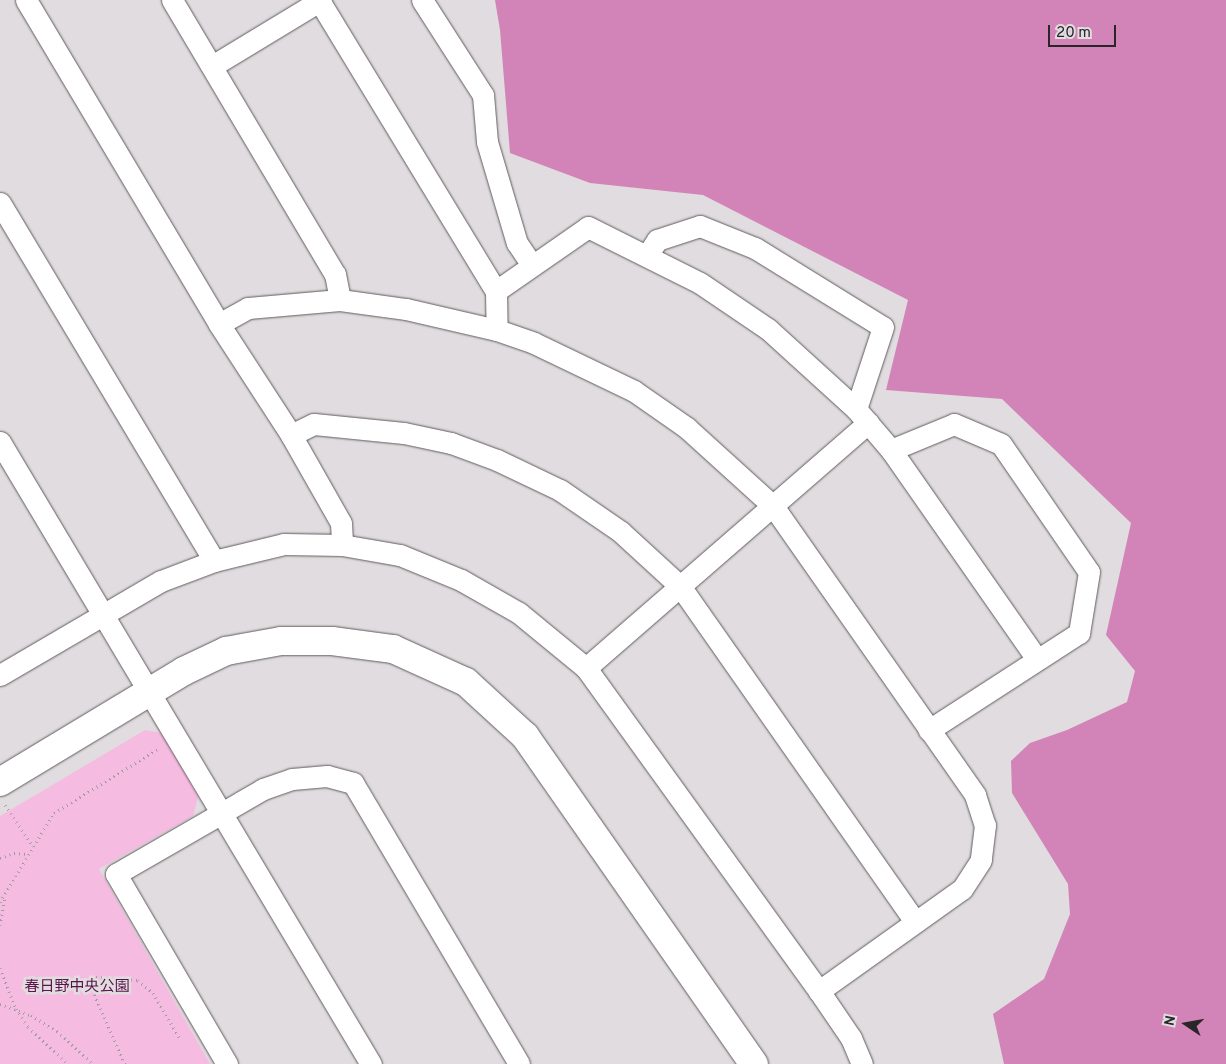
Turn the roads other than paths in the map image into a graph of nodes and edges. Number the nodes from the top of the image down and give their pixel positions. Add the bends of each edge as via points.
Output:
1 (26, 0) edge
2 (172, 0) edge
3 (422, 0) edge
4 (320, 1) edge
5 (212, 66) junction
6 (0, 203) edge
7 (648, 254) junction
8 (532, 265) junction
9 (496, 291) junction
10 (340, 300) junction
11 (219, 324) junction
12 (497, 330) junction
13 (862, 416) junction
14 (290, 435) junction
15 (0, 442) edge
16 (890, 450) junction
17 (773, 506) junction
18 (342, 544) junction
19 (214, 561) junction
20 (680, 586) junction
21 (103, 614) junction
22 (1036, 658) junction
23 (586, 668) junction
24 (0, 674) edge
25 (149, 693) junction
26 (929, 730) junction
27 (2, 794) edge
28 (222, 813) junction
29 (915, 922) junction
30 (819, 991) junction
31 (227, 1064) edge
32 (371, 1064) edge
33 (519, 1064) edge
34 (754, 1064) edge
35 (862, 1064) edge

1 - 11 street
2 - 5 street
3 - 8 street via 483,95 487,142 517,243
4 - 5 street
4 - 9 street
5 - 10 street via 335,274
6 - 19 street
7 - 8 street via 588,227
7 - 13 street via 700,282 768,329
7 - 13 street via 657,240 700,226 755,248 883,327
8 - 9 street
9 - 12 street
10 - 11 street via 248,308
10 - 12 street via 406,309
11 - 14 street
12 - 17 street via 534,343 634,391 687,428
13 - 16 street
13 - 17 street
14 - 18 street via 341,523
14 - 20 street via 314,424 404,432 496,460 560,490 621,532
15 - 21 street
16 - 22 street
16 - 22 street via 954,424 1000,444 1040,500 1090,572 1079,632
17 - 20 street
17 - 26 street
18 - 19 street via 284,544
18 - 23 street via 400,555 461,580 519,613
19 - 21 street via 161,580
20 - 23 street
20 - 29 street
21 - 24 street
21 - 25 street
22 - 26 street
23 - 30 street
25 - 27 street
25 - 28 street
25 - 34 street via 226,652 281,641 332,641 393,649 466,682 525,736
26 - 29 street via 975,795 985,826 981,860 962,889
28 - 31 street via 116,874
28 - 32 street
28 - 33 street via 263,789 292,779 327,776 353,783
29 - 30 street
30 - 35 street via 851,1038

